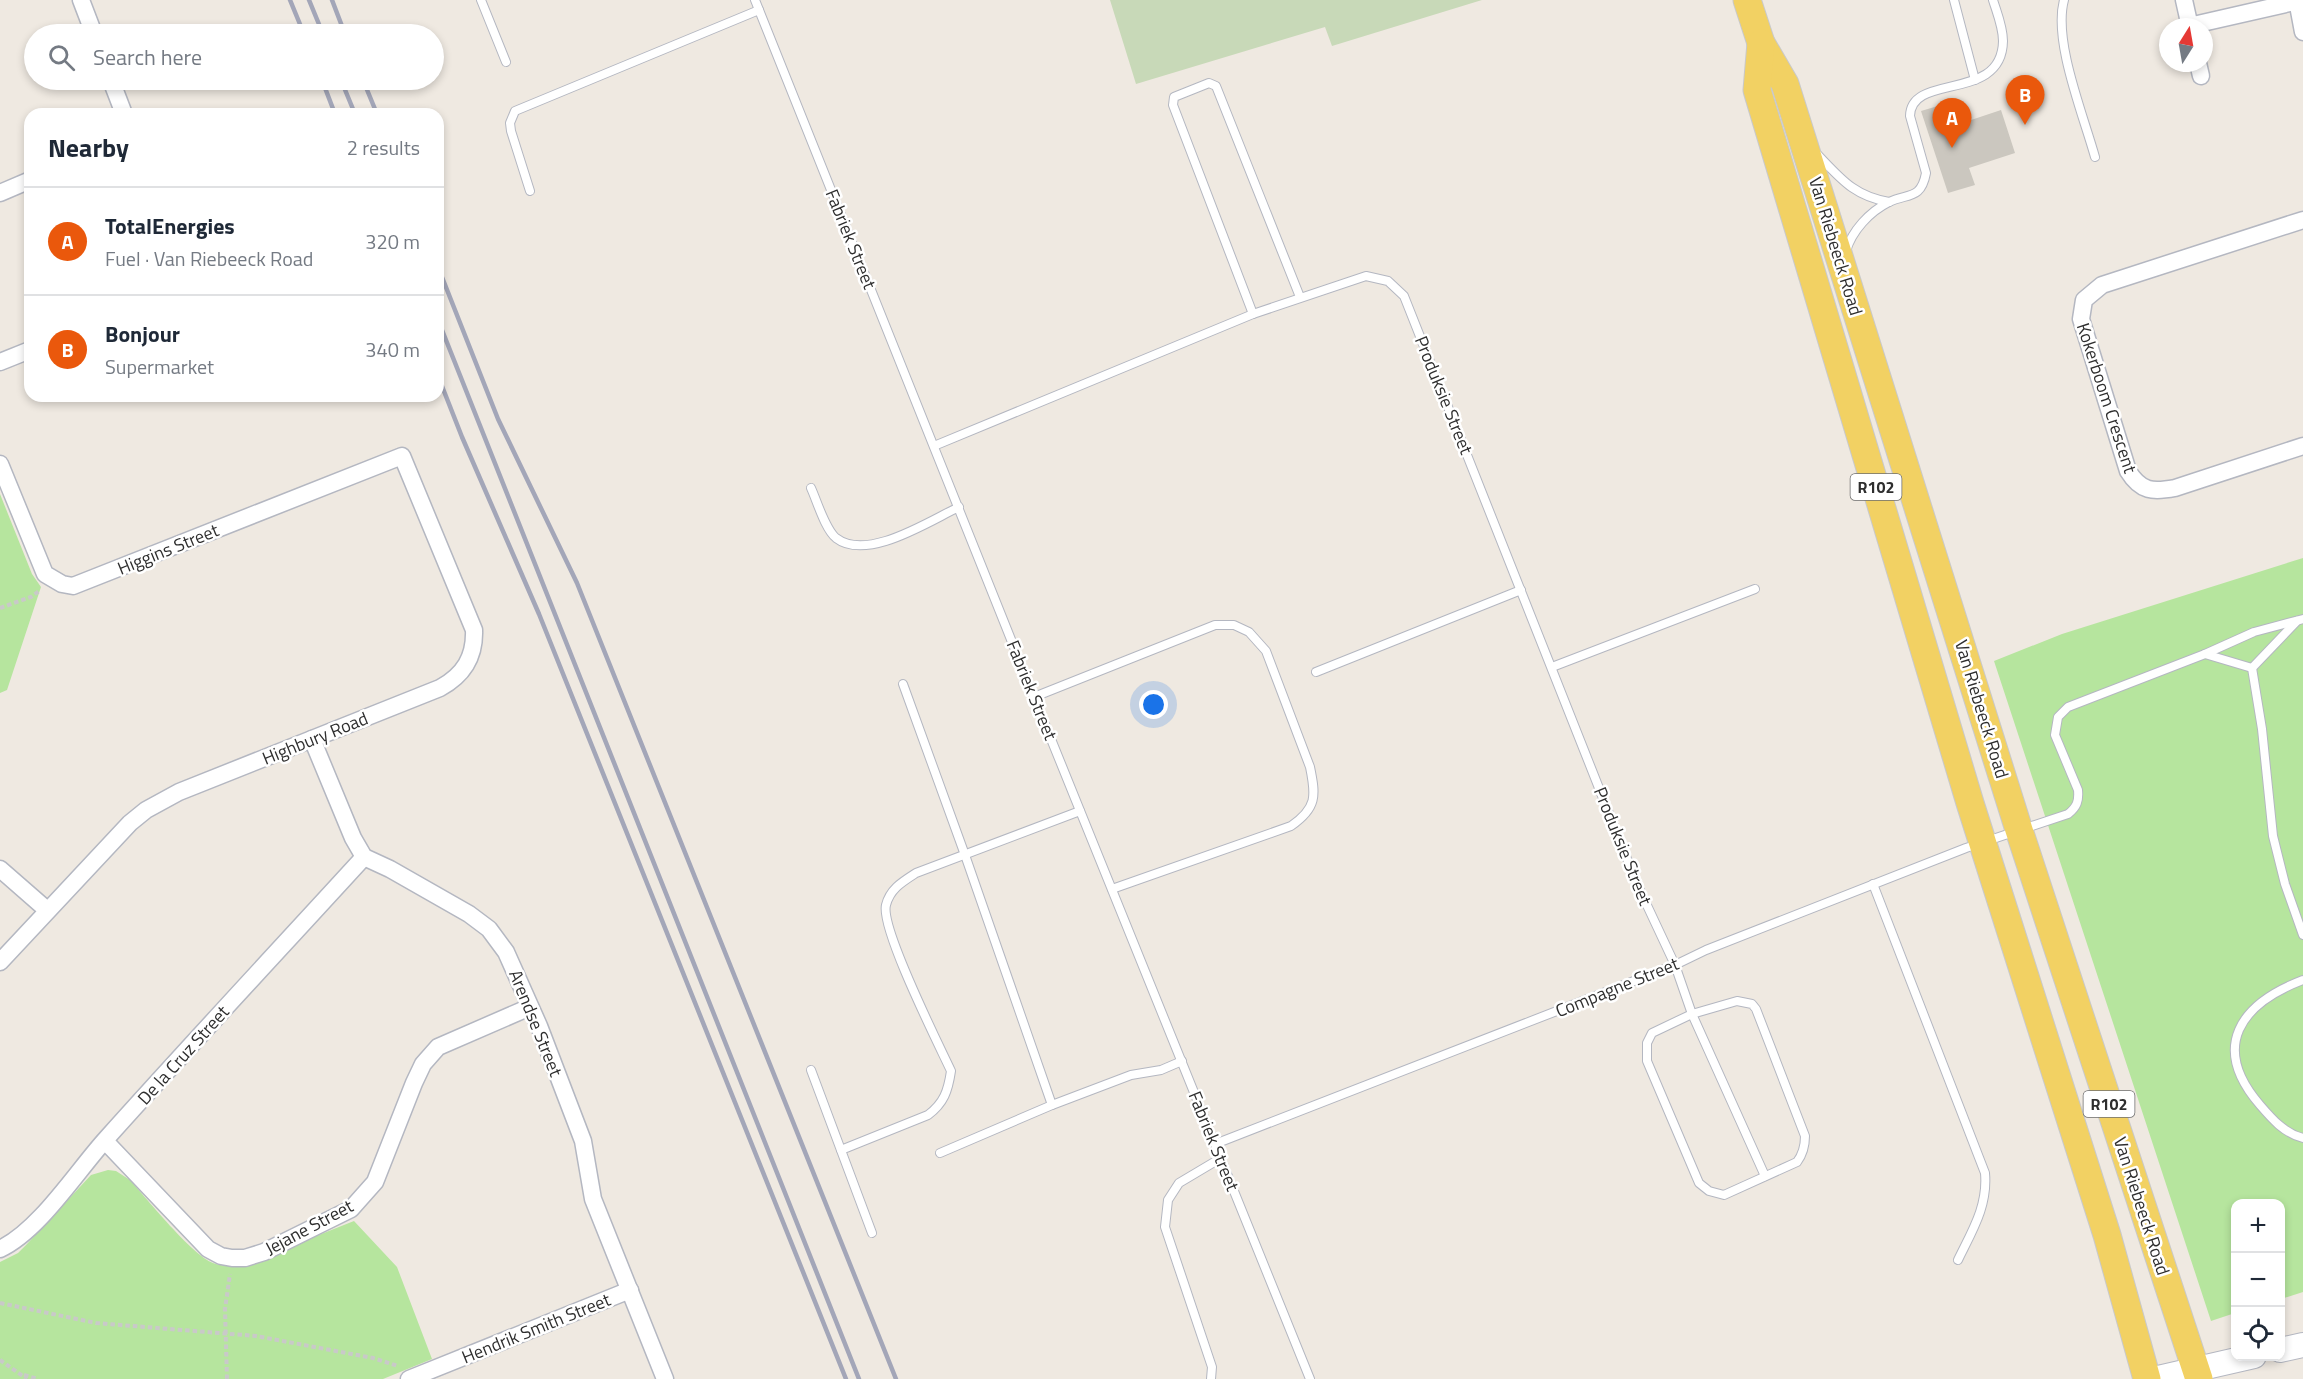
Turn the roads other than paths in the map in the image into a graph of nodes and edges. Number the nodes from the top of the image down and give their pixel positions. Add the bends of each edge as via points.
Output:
1 (81, 0) edge
2 (481, 0) edge
3 (755, 0) edge
4 (1747, 0) edge
5 (1954, 0) edge
6 (1993, 0) edge
7 (2064, 0) edge
8 (2184, 0) edge
9 (2299, 0) edge
10 (759, 10) junction
11 (2188, 18) edge
12 (2213, 21) edge
13 (90, 24) edge
14 (2303, 32) edge
15 (1761, 42) junction
16 (506, 62) dead end
17 (1975, 80) junction
18 (115, 90) edge
19 (122, 108) edge
20 (1803, 141) junction
21 (2095, 157) dead end
22 (24, 183) edge
23 (531, 191) dead end
24 (0, 193) edge
25 (1890, 202) junction
26 (2303, 220) edge
27 (1842, 264) junction
28 (1300, 297) junction
29 (1253, 314) junction
30 (24, 352) edge
31 (0, 362) edge
32 (934, 446) junction
33 (2303, 446) edge
34 (402, 456) joint
35 (0, 464) edge
36 (811, 488) dead end
37 (959, 507) junction
38 (1755, 589) dead end
39 (1521, 590) junction
40 (2300, 620) edge
41 (2205, 654) junction
42 (1552, 667) junction
43 (2252, 668) junction
44 (1316, 672) dead end
45 (903, 684) dead end
46 (1034, 698) junction
47 (312, 739) junction
48 (1080, 812) junction
49 (2019, 830) junction
50 (1983, 842) junction
51 (965, 855) junction
52 (364, 857) junction
53 (0, 869) edge
54 (1873, 884) junction
55 (1112, 889) junction
56 (47, 910) junction
57 (2303, 935) edge
58 (0, 962) edge
59 (1675, 965) junction
60 (2303, 980) edge
61 (530, 1007) junction
62 (1692, 1014) junction
63 (1182, 1061) junction
64 (811, 1070) dead end
65 (1052, 1105) junction
66 (2303, 1138) edge
67 (105, 1140) junction
68 (1215, 1144) junction
69 (841, 1150) junction
70 (940, 1153) dead end
71 (1221, 1158) junction
72 (1765, 1176) junction
73 (872, 1233) dead end
74 (0, 1249) edge
75 (1958, 1260) dead end
76 (630, 1290) junction
77 (2303, 1345) edge
78 (2285, 1349) edge
79 (2239, 1361) edge
80 (407, 1373) edge
81 (2197, 1375) edge
82 (665, 1379) edge
83 (1211, 1379) edge
84 (1311, 1379) edge
85 (2147, 1379) edge
86 (2154, 1379) edge

1 - 13 street
2 - 16 lane
3 - 10 lane, Fabriek Street
4 - 15 main road, Van Riebeeck Road / R102
5 - 17 lane
6 - 17 lane via 2003,43 1994,67
7 - 21 lane via 2060,12 2061,37
8 - 11 street
9 - 12 street
9 - 14 street
10 - 23 lane via 515,111 511,131
10 - 32 lane, Fabriek Street
15 - 20 main road, Van Riebeeck Road / R102 via 1785,84
15 - 50 main road, Van Riebeeck Road / R102 via 1757,90
17 - 25 lane via 1913,101 1910,116 1926,173 1924,182 1911,196
18 - 19 street
20 - 25 lane via 1857,192
20 - 27 main road, Van Riebeeck Road / R102
22 - 24 street
25 - 27 lane via 1863,222 1852,236
26 - 33 street, Kokerboom Crescent via 2102,285 2084,300 2081,319 2128,471 2136,484 2147,489 2175,488
27 - 49 main road, Van Riebeeck Road / R102
28 - 29 lane, Produksie Street
28 - 29 lane via 1216,86 1209,83 1174,97 1173,105
28 - 39 lane, Produksie Street via 1366,276 1388,281 1404,296
29 - 32 lane, Produksie Street
30 - 31 street
32 - 37 lane, Fabriek Street
34 - 35 street, Higgins Street via 73,586 45,574
34 - 47 street, Highbury Road via 474,630 472,655 450,683
36 - 37 lane via 830,531 844,542 860,545 886,542
37 - 46 lane, Fabriek Street
38 - 42 lane
39 - 42 lane, Produksie Street
39 - 44 lane
40 - 41 lane via 2254,632
40 - 43 lane
41 - 43 lane
41 - 49 lane, Compagne Street via 2068,707 2058,717 2055,735 2078,790 2076,808 2055,820
42 - 59 lane, Produksie Street via 1637,884
43 - 57 lane via 2272,836
45 - 51 lane
46 - 48 lane, Fabriek Street
46 - 55 lane via 1215,625 1234,625 1249,632 1266,651 1310,767 1313,802 1305,816 1291,826
47 - 52 street
47 - 56 street, Highbury Road via 179,792 146,810 116,836
48 - 51 lane
48 - 55 lane, Fabriek Street
49 - 50 lane, Compagne Street
49 - 81 main road, Van Riebeeck Road / R102
50 - 54 lane, Compagne Street
50 - 85 main road, Van Riebeeck Road / R102 via 2107,1235
51 - 65 lane
51 - 69 lane via 916,873 895,886 885,907 889,935 951,1071 945,1097 928,1115
52 - 61 street, Arendse Street via 469,914 489,929 506,952
52 - 67 street, De la Cruz Street
53 - 56 street
54 - 59 lane, Compagne Street
54 - 75 lane via 1985,1173 1983,1204
55 - 63 lane, Fabriek Street
56 - 58 street, Highbury Road
59 - 62 lane, Produksie Street
59 - 68 lane, Compagne Street
60 - 66 lane via 2257,1005 2236,1036 2234,1054 2239,1076 2254,1099 2276,1124
61 - 67 street, Jejane Street via 456,1037 430,1055 414,1083 375,1182 351,1209 245,1258 221,1256 208,1249
61 - 76 street, Arendse Street via 584,1141 593,1199
62 - 72 lane, Produksie Street
62 - 72 lane via 1737,1001 1752,1004 1756,1009 1805,1136 1797,1162
62 - 72 lane via 1652,1033 1646,1050 1647,1061 1699,1183 1724,1196
63 - 65 lane via 1161,1070 1131,1075
63 - 68 lane, Fabriek Street
64 - 69 lane
65 - 70 lane
67 - 74 street, De la Cruz Street via 35,1222 12,1244
68 - 71 lane, Fabriek Street
69 - 73 lane
71 - 83 lane via 1179,1183 1168,1200 1165,1227 1212,1367
71 - 84 lane, Fabriek Street
76 - 80 street, Hendrik Smith Street
76 - 82 street, Arendse Street
77 - 78 street
79 - 81 street
81 - 86 street

